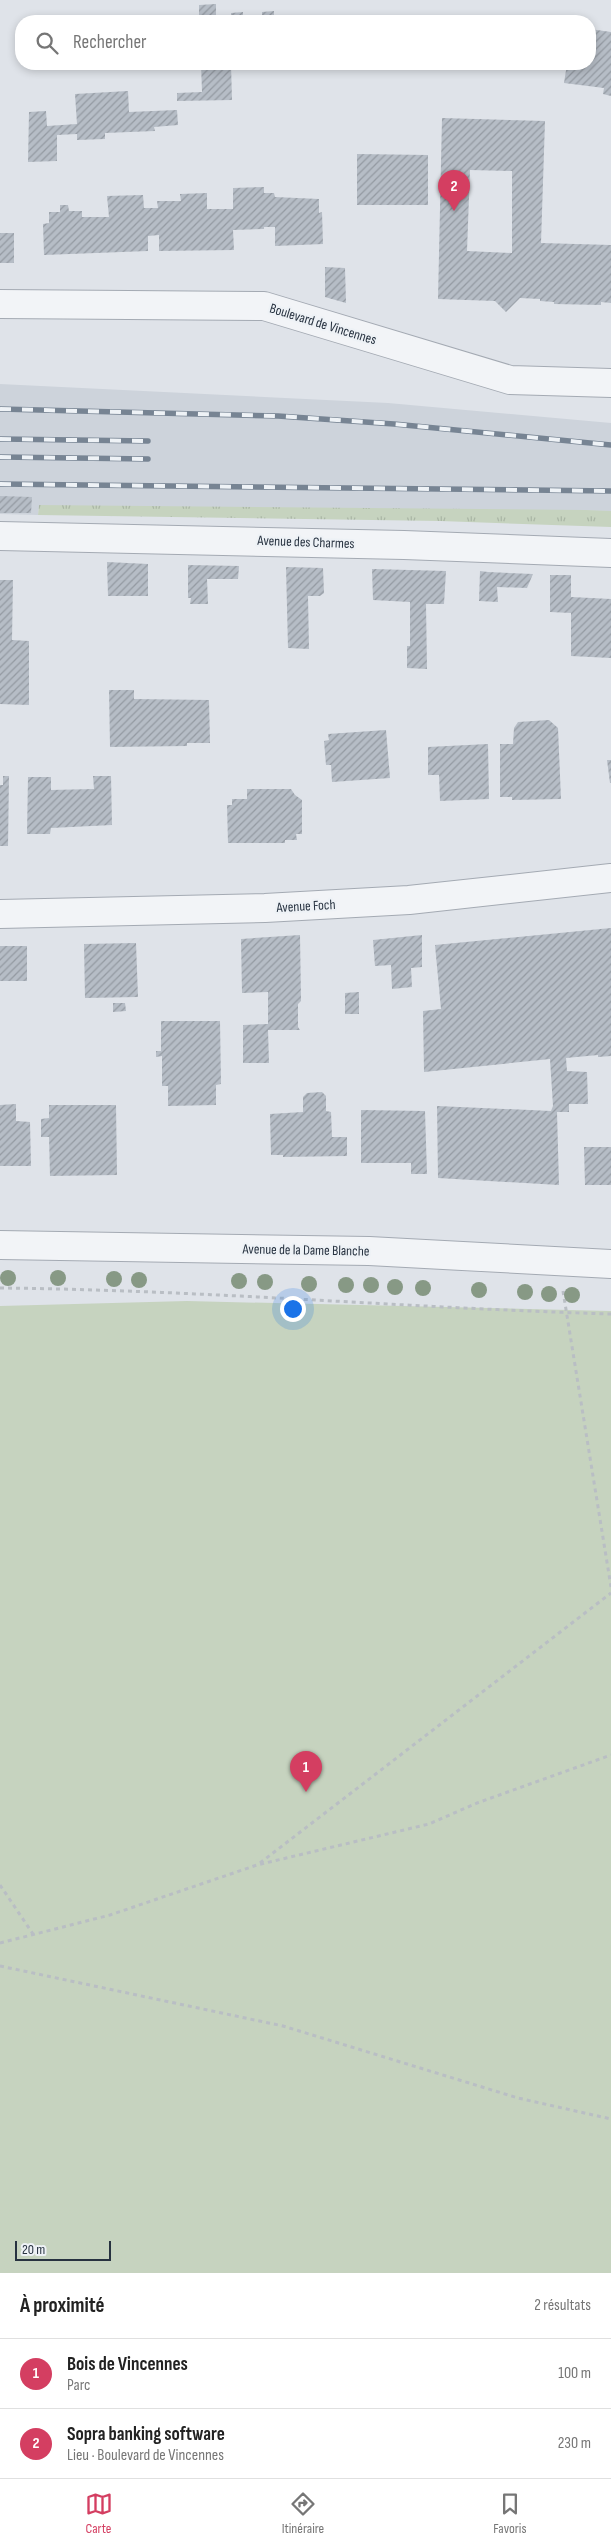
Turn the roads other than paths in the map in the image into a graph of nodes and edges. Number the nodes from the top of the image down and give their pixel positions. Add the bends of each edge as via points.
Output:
1 (0, 304) edge
2 (611, 383) edge
3 (0, 536) edge
4 (611, 553) edge
5 (611, 878) edge
6 (0, 914) edge
7 (0, 1245) edge
8 (611, 1264) edge

1 - 2 street, Boulevard de Vincennes via 264,306 510,380
3 - 4 street, Avenue des Charmes
5 - 6 street, Avenue Foch via 409,900 265,908
7 - 8 street, Avenue de la Dame Blanche via 368,1251

